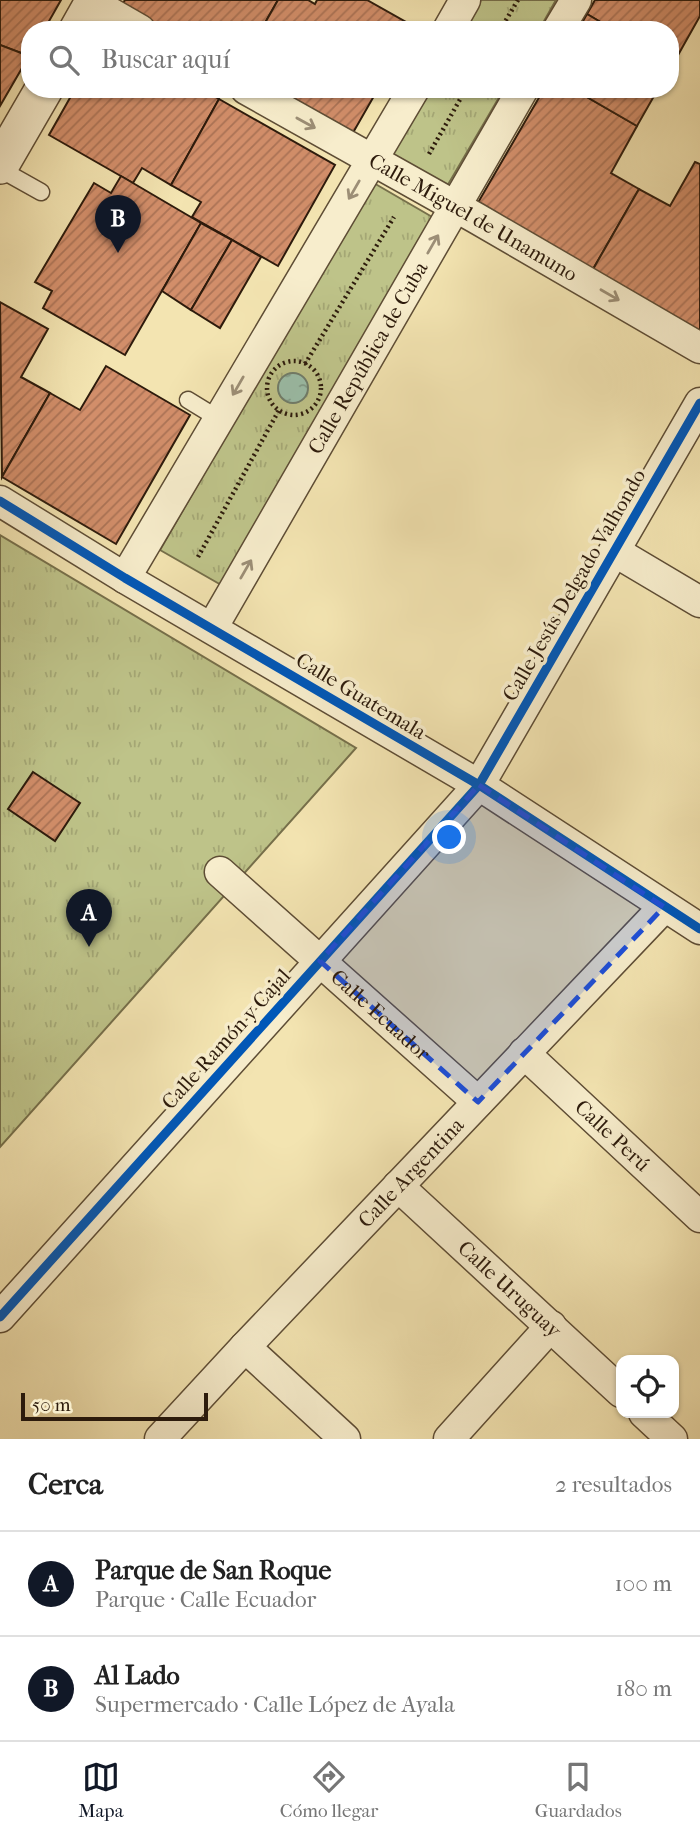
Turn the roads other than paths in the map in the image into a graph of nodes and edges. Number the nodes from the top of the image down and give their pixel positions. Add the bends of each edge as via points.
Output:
1 (465, 0) edge
2 (576, 0) edge
3 (89, 11) edge
4 (116, 21) edge
5 (453, 21) edge
6 (563, 21) edge
7 (39, 98) edge
8 (262, 98) edge
9 (409, 98) edge
10 (518, 98) edge
11 (372, 159) junction
12 (0, 167) edge
13 (41, 192) dead end
14 (455, 206) junction
15 (700, 348) edge
16 (188, 400) dead end
17 (700, 403) edge
18 (219, 419) junction
19 (0, 501) edge
20 (614, 551) junction
21 (125, 578) junction
22 (700, 602) edge
23 (212, 628) junction
24 (479, 785) junction
25 (220, 872) dead end
26 (664, 907) junction
27 (700, 929) edge
28 (320, 961) junction
29 (524, 1053) junction
30 (478, 1102) junction
31 (398, 1186) junction
32 (700, 1217) edge
33 (0, 1317) edge
34 (551, 1326) junction
35 (245, 1347) junction
36 (616, 1387) edge
37 (649, 1418) edge
38 (160, 1439) edge
39 (345, 1439) edge
40 (449, 1439) edge
41 (672, 1439) edge

1 - 5 street
2 - 6 street
3 - 4 street
7 - 12 street
8 -> 11 street, Calle Miguel de Unamuno
9 - 11 street
10 - 14 street, Calle República de Cuba
11 - 14 street, Calle Miguel de Unamuno
11 -> 18 street
12 - 13 lane
14 -> 15 street, Calle Miguel de Unamuno
23 -> 14 street, Calle República de Cuba
16 - 18 lane
17 - 20 street, Calle Jesús Delgado Valhondo
18 - 21 street
19 - 21 street, Calle Guatemala
20 - 22 street
20 - 24 street, Calle Jesús Delgado Valhondo
21 - 23 street, Calle Guatemala
23 - 24 street, Calle Guatemala
24 - 26 street, Calle Guatemala
24 - 28 street, Calle Ramón y Cajal
25 - 28 street, Calle Ecuador
26 - 27 street, Calle Guatemala
26 - 29 street, Calle Argentina
28 - 30 street, Calle Ecuador
28 - 33 street, Calle Ramón y Cajal
29 - 30 street, Calle Argentina
29 - 32 street, Calle Perú
30 - 31 street, Calle Argentina
31 - 34 street, Calle Uruguay
31 - 35 street, Calle Argentina
34 - 36 street, Calle Uruguay
34 - 40 street
35 - 38 street, Calle Argentina
35 - 39 street
37 - 41 street

